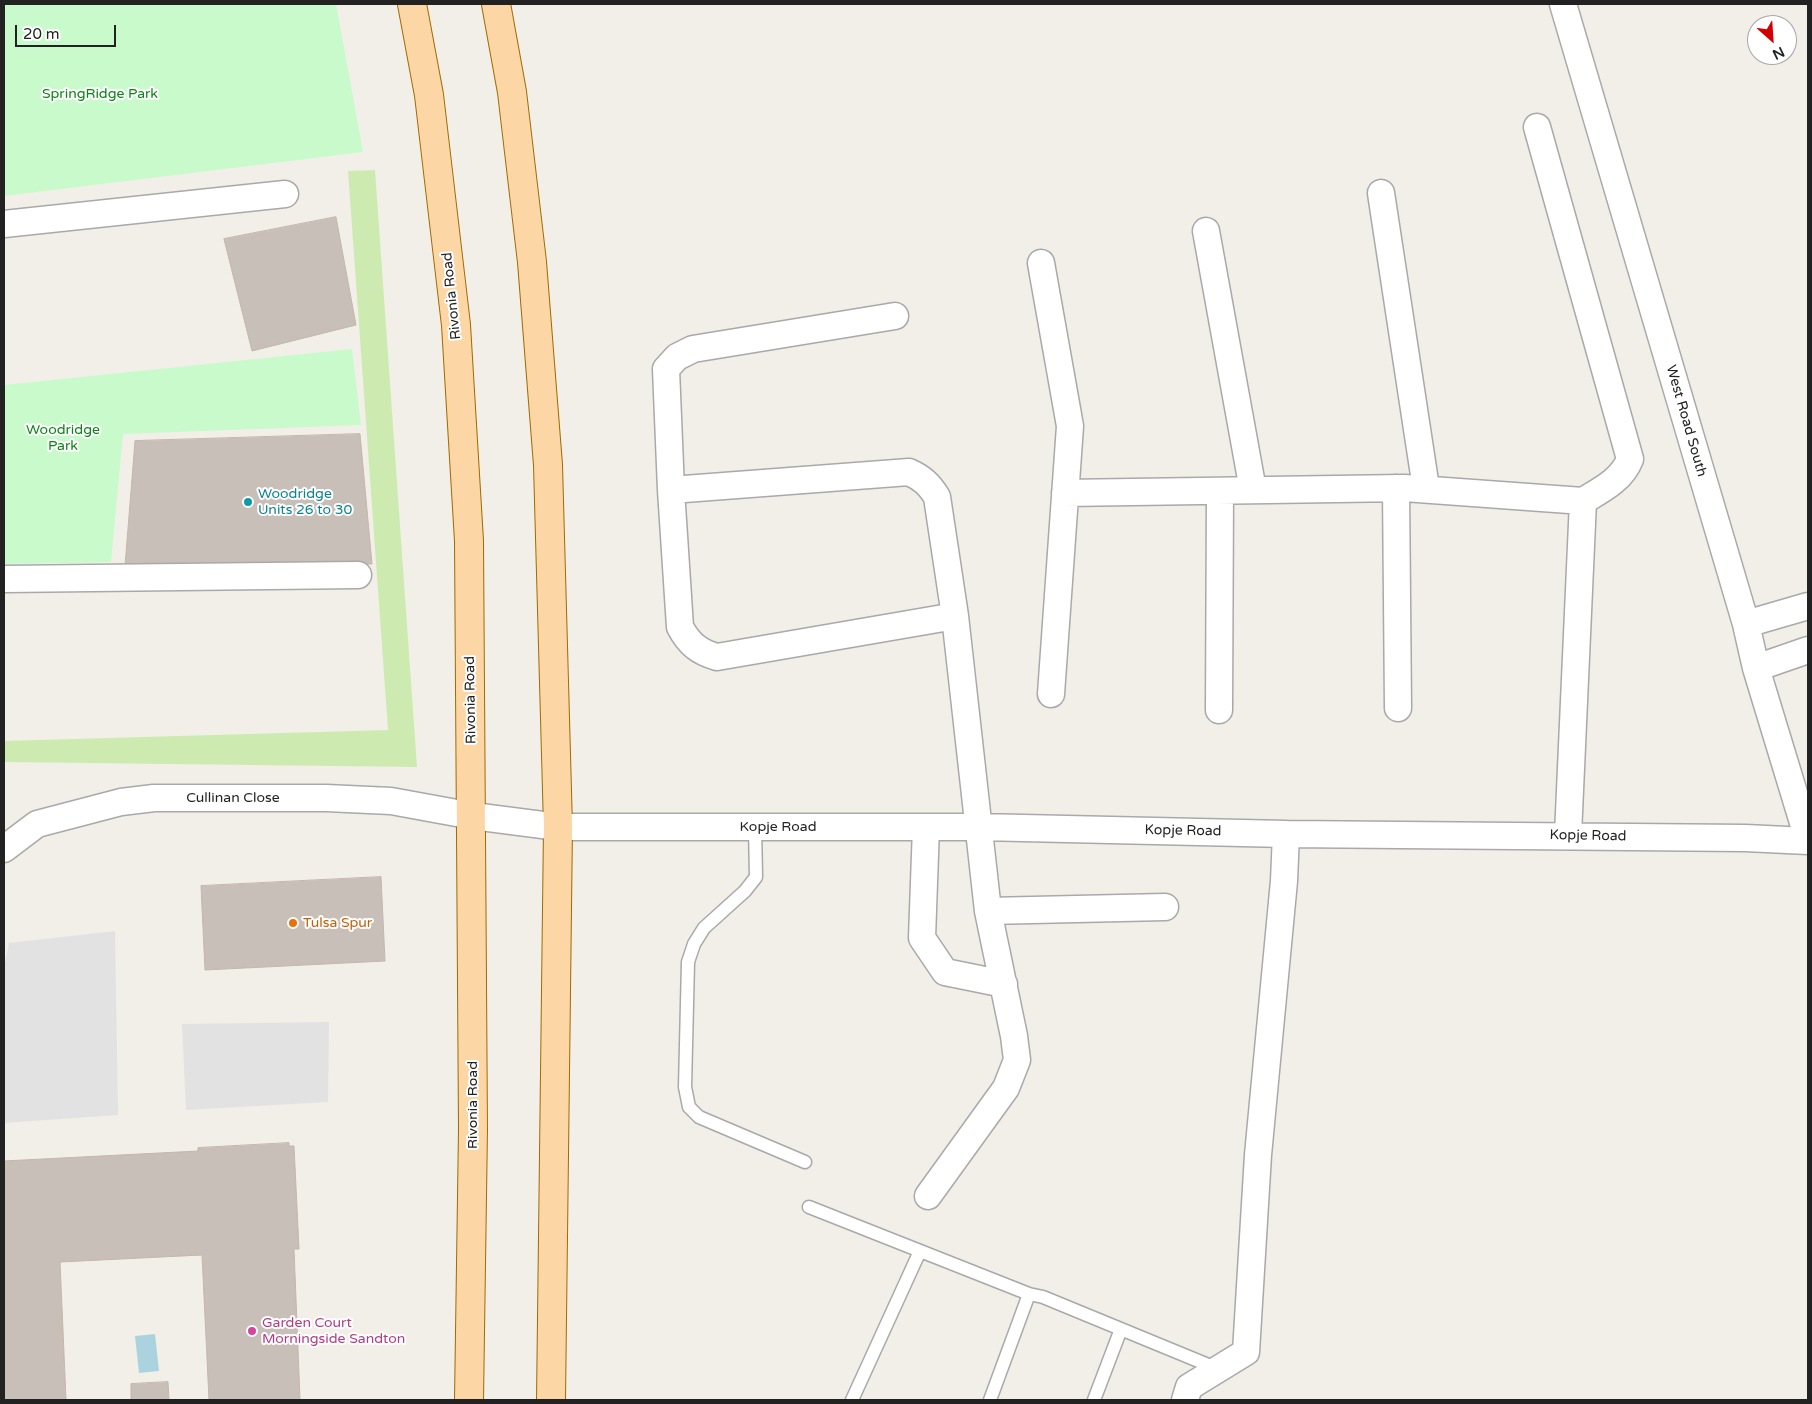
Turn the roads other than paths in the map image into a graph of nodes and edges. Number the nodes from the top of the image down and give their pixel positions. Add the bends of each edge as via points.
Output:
1 (412, 4) edge
2 (496, 4) edge
3 (1563, 4) edge
4 (1537, 127) dead end
5 (1381, 193) dead end
6 (285, 194) dead end
7 (4, 224) edge
8 (1206, 231) dead end
9 (1041, 263) dead end
10 (895, 316) dead end
11 (1396, 488) junction
12 (1426, 488) junction
13 (671, 490) junction
14 (1253, 490) junction
15 (1220, 491) junction
16 (1065, 493) junction
17 (1583, 501) junction
18 (358, 575) dead end
19 (4, 579) edge
20 (1808, 606) edge
21 (955, 616) junction
22 (1746, 624) junction
23 (1808, 650) edge
24 (1756, 668) junction
25 (1051, 694) dead end
26 (1398, 708) dead end
27 (1219, 710) dead end
28 (472, 816) junction
29 (4, 824) edge
30 (37, 824) junction
31 (558, 827) junction
32 (755, 827) junction
33 (926, 827) junction
34 (979, 827) junction
35 (1286, 834) junction
36 (1568, 835) junction
37 (1808, 840) edge
38 (4, 849) edge
39 (1165, 907) dead end
40 (988, 911) junction
41 (1004, 984) junction
42 (805, 1162) dead end
43 (928, 1196) dead end
44 (809, 1207) dead end
45 (920, 1251) junction
46 (1029, 1294) junction
47 (1121, 1329) junction
48 (1218, 1369) junction
49 (469, 1400) edge
50 (551, 1400) edge
51 (852, 1400) edge
52 (990, 1400) edge
53 (1094, 1400) edge
54 (1185, 1400) edge

1 - 28 main road, Rivonia Road via 429,95 456,325 469,541
2 - 31 main road via 512,92 532,262 548,465
3 - 22 street, West Road South
4 - 17 street via 1630,459 1616,480
5 - 12 street
6 - 7 street
8 - 14 street
9 - 16 street via 1070,426
10 - 13 street via 693,349 677,357 666,370
11 - 12 street
11 - 14 street
11 - 26 street
12 - 17 street
13 - 21 street via 909,472 920,476 937,496
13 - 21 street via 680,627 688,641 707,654 717,657
14 - 15 street
15 - 16 street
15 - 27 street
16 - 25 street
17 - 36 street
18 - 19 street
20 - 22 street
21 - 34 street
22 - 24 street, West Road South
23 - 24 street
24 - 37 street, West Road South
28 - 30 street, Cullinan Close via 391,801 154,798 121,802
28 - 31 street, Cullinan Close
28 - 49 main road, Rivonia Road via 473,1129
29 - 30 street
30 - 38 street, Cullinan Close
31 - 32 street, Kopje Road
31 - 50 main road
32 - 33 street, Kopje Road
32 - 42 lane via 756,876 745,891 704,928 688,962 685,1087 689,1107 699,1116
33 - 34 street, Kopje Road
33 - 41 street via 922,938 945,972
34 - 35 street, Kopje Road
34 - 40 street
35 - 36 street, Kopje Road
35 - 48 street via 1258,1155 1246,1352
36 - 37 street, Kopje Road
39 - 40 street
40 - 41 street
41 - 43 street via 1017,1060 1006,1088
44 - 45 lane
45 - 46 lane
45 - 51 lane
46 - 47 lane
46 - 52 lane
47 - 48 lane
47 - 53 lane
48 - 54 street via 1189,1387

